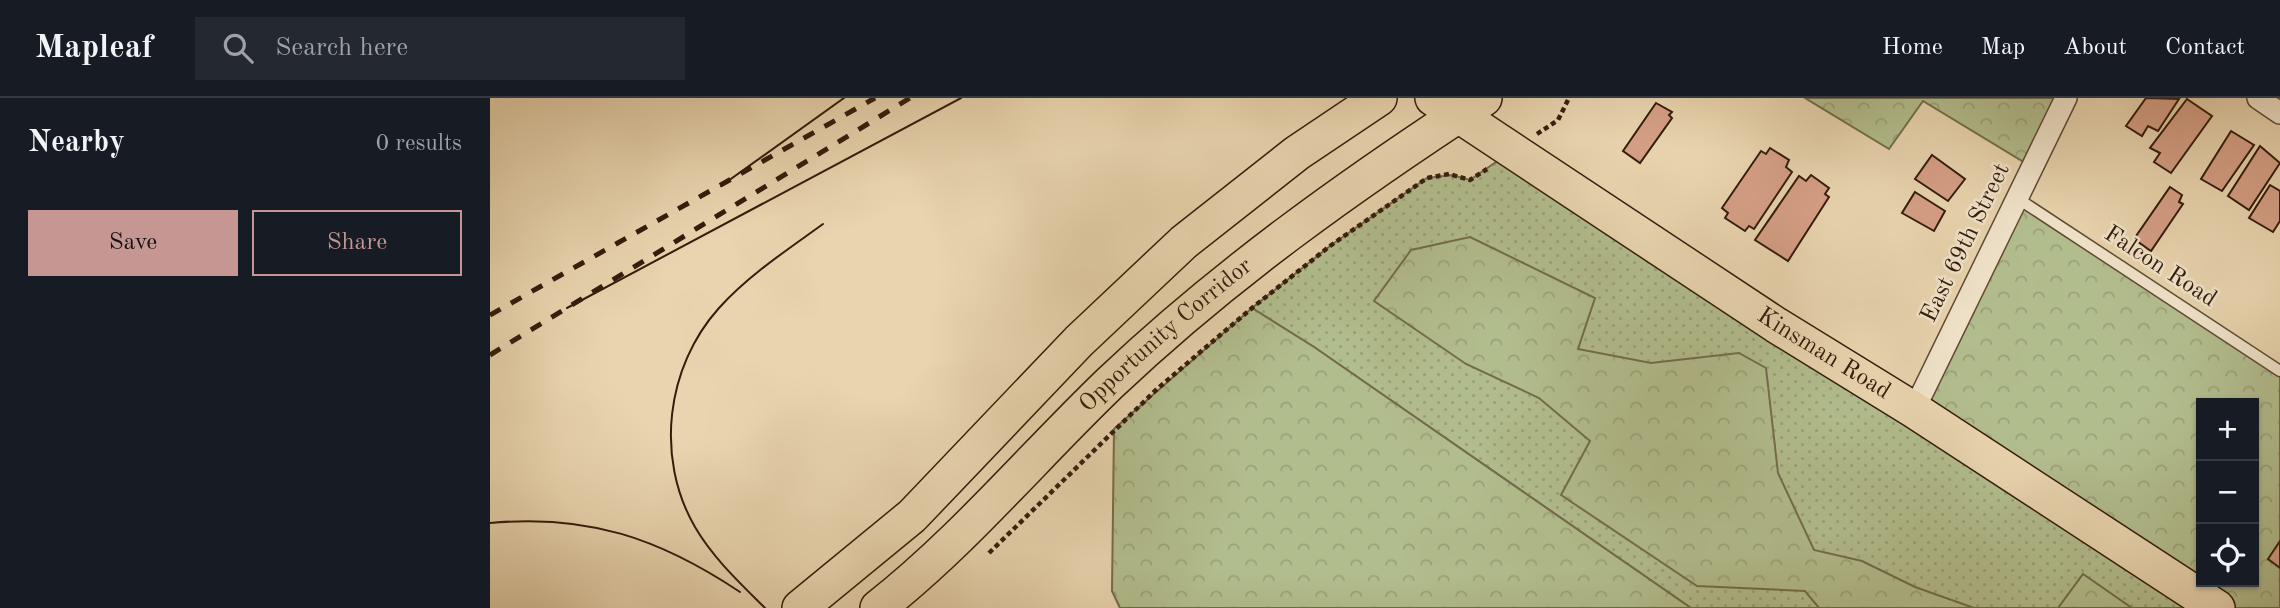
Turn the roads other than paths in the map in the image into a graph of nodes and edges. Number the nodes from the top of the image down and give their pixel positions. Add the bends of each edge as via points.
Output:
1 (1379, 98) edge
2 (2066, 98) edge
3 (2258, 98) edge
4 (1459, 104) edge
5 (2280, 113) edge
6 (2017, 198) junction
7 (2280, 371) edge
8 (1914, 410) junction
9 (800, 608) edge
10 (878, 608) edge
11 (2217, 608) edge

1 - 9 main road via 1297,153 1184,242 1079,341 936,493
2 - 6 street, East 69th Street
3 - 5 street
4 - 8 main road, Kinsman Road via 1776,325
4 - 10 main road, Opportunity Corridor via 1256,257 1110,383 975,519
6 - 7 lane, Falcon Road
6 - 8 street, East 69th Street
8 - 11 main road, Kinsman Road

